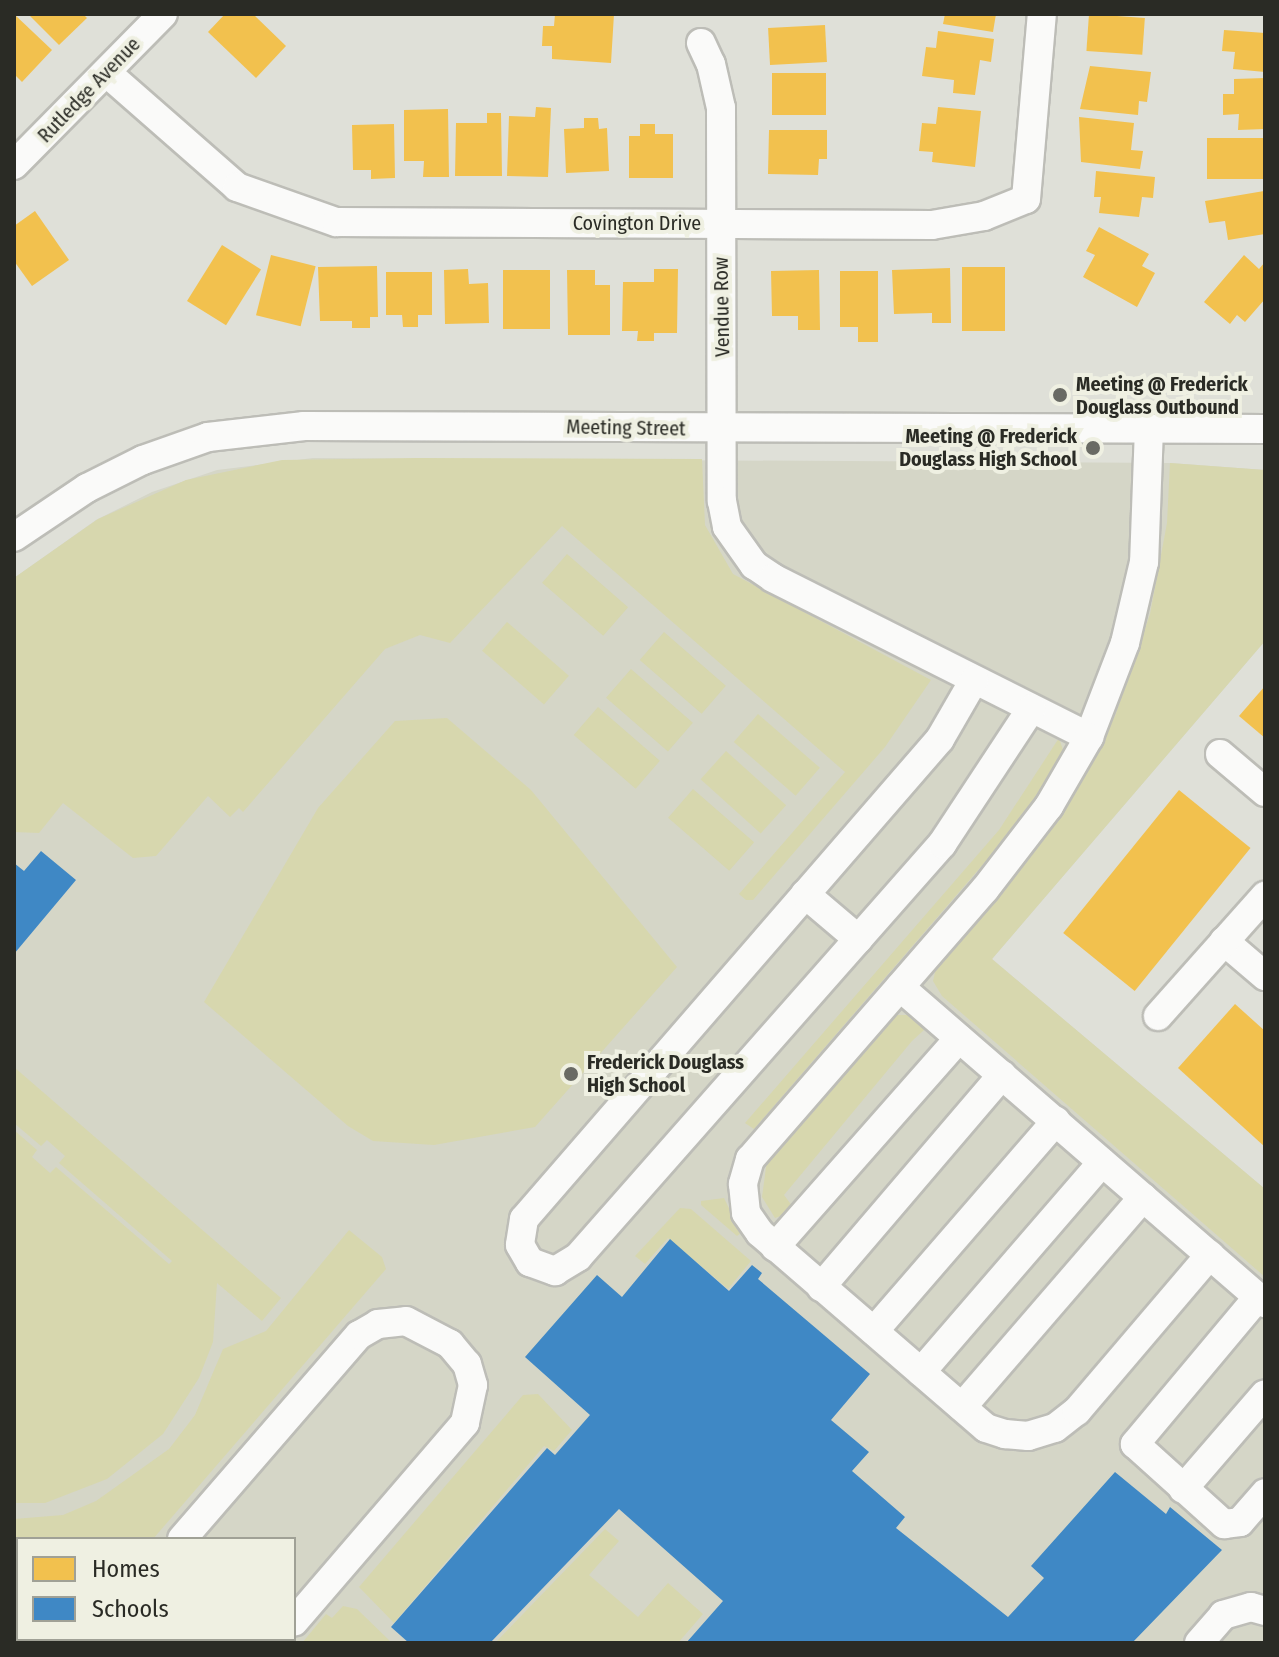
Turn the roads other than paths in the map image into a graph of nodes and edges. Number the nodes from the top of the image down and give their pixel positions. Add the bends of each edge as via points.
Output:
1 (163, 14) edge
2 (1042, 14) edge
3 (701, 43) dead end
4 (107, 73) junction
5 (14, 165) edge
6 (720, 222) junction
7 (1149, 428) junction
8 (1265, 429) edge
9 (723, 430) junction
10 (14, 537) edge
11 (974, 680) junction
12 (1031, 709) junction
13 (1089, 737) junction
14 (1220, 754) dead end
15 (1265, 792) edge
16 (805, 894) junction
17 (1265, 896) edge
18 (858, 939) junction
19 (1224, 941) junction
20 (1265, 976) edge
21 (900, 987) junction
22 (1158, 1016) dead end
23 (959, 1038) junction
24 (1002, 1075) junction
25 (1056, 1121) junction
26 (1102, 1162) junction
27 (1143, 1197) junction
28 (775, 1247) junction
29 (1210, 1255) junction
30 (821, 1287) junction
31 (1262, 1300) edge
32 (874, 1331) junction
33 (921, 1372) junction
34 (1265, 1394) edge
35 (962, 1407) junction
36 (1183, 1489) junction
37 (1265, 1493) edge
38 (184, 1537) edge
39 (1265, 1611) edge
40 (296, 1620) edge
41 (1199, 1643) edge

1 - 4 street, Rutledge Avenue
2 - 6 street, Covington Drive via 1026,199 984,216 932,225
3 - 6 street, Vendue Row via 721,108
4 - 5 street, Rutledge Avenue
4 - 6 street, Covington Drive via 237,187 336,222
6 - 9 street, Vendue Row
7 - 8 street, Meeting Street
7 - 9 street, Meeting Street
7 - 13 street via 1144,562 1125,643
9 - 10 street, Meeting Street via 368,424 208,437 87,488
9 - 11 street, Vendue Row via 727,527 754,565
11 - 12 street, Vendue Row
11 - 16 street via 940,739
12 - 13 street, Vendue Row
12 - 18 street via 942,844
13 - 21 street via 1049,806
14 - 15 street
16 - 18 street
16 - 18 street via 524,1219 520,1245 530,1262 555,1271 578,1257
17 - 19 street
19 - 20 street
19 - 22 street
21 - 23 street
21 - 28 street via 750,1159 743,1184 746,1213
23 - 24 street
23 - 28 street
24 - 25 street
24 - 30 street
25 - 26 street
25 - 32 street
26 - 27 street
26 - 33 street
27 - 29 street
27 - 35 street
28 - 30 street
29 - 31 street
29 - 35 street via 1086,1401 1055,1428 1028,1436 1005,1434 986,1428
30 - 32 street
31 - 36 street via 1135,1444
32 - 33 street
33 - 35 street
34 - 36 street
36 - 37 street via 1224,1524 1240,1522
38 - 40 street via 359,1335 378,1324 406,1321 450,1344 467,1364 473,1385 465,1423
39 - 41 street via 1251,1607 1223,1615

